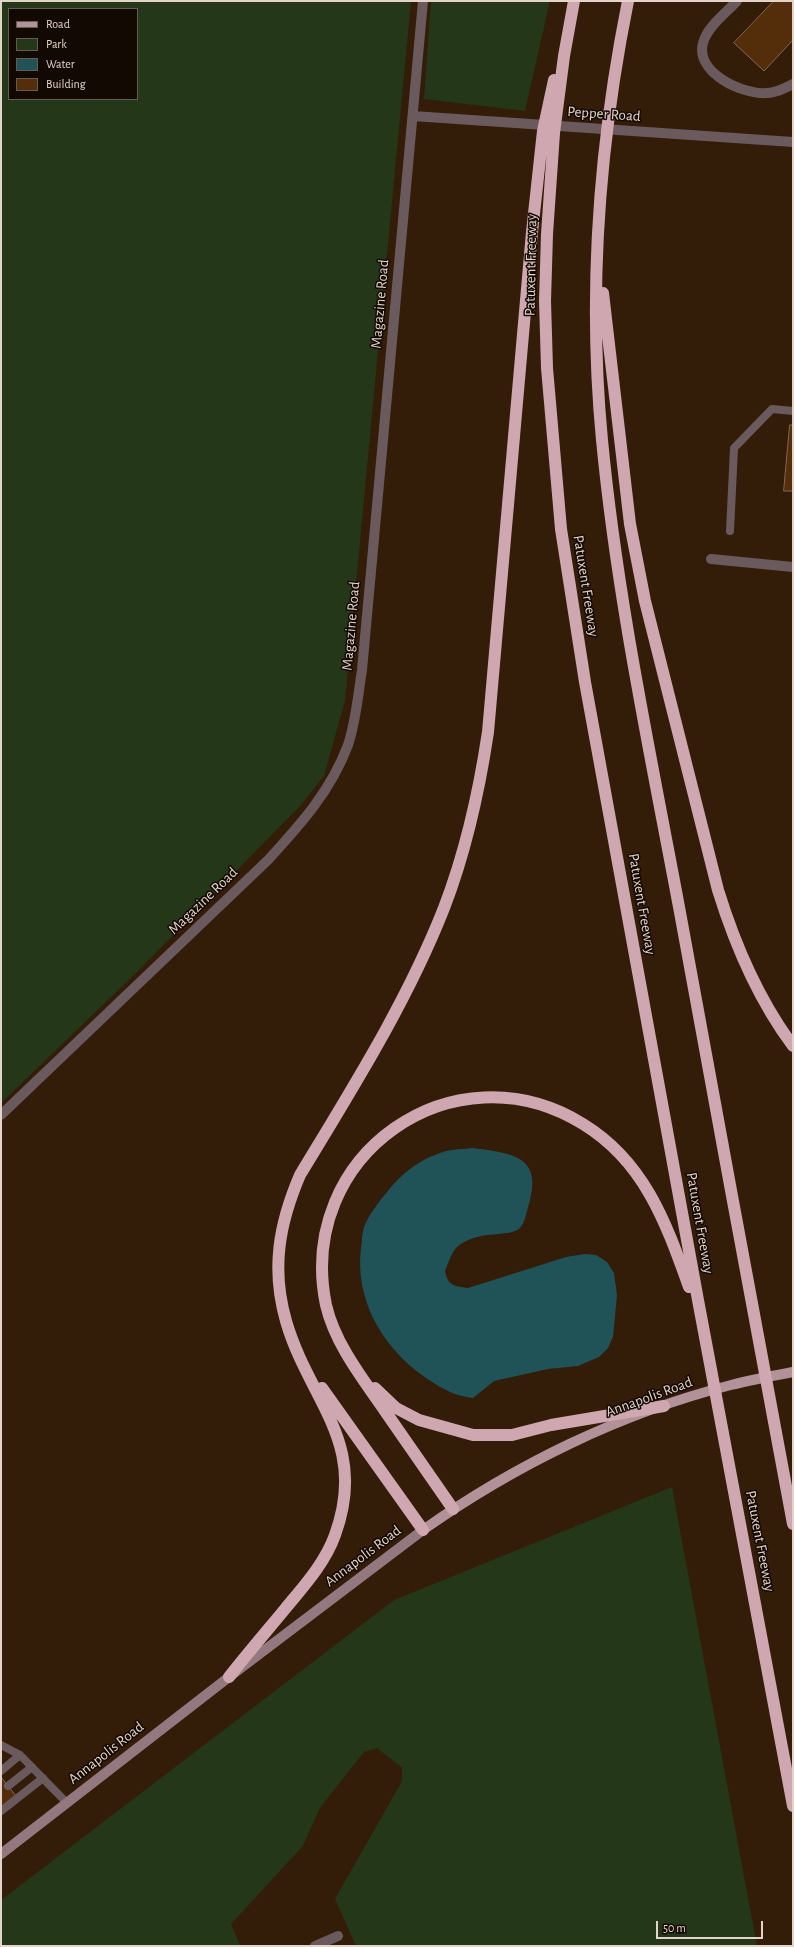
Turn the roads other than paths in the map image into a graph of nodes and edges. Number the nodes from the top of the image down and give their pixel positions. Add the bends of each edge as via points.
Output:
1 (422, 1) edge
2 (573, 1) edge
3 (628, 1) edge
4 (737, 1) edge
5 (793, 84) edge
6 (413, 116) junction
7 (793, 142) edge
8 (598, 239) junction
9 (793, 411) edge
10 (730, 530) dead end
11 (711, 559) dead end
12 (793, 567) edge
13 (793, 1046) edge
14 (1, 1115) edge
15 (702, 1322) junction
16 (298, 1353) junction
17 (793, 1372) edge
18 (360, 1374) junction
19 (664, 1406) junction
20 (777, 1441) junction
21 (793, 1486) edge
22 (453, 1509) junction
23 (793, 1524) edge
24 (423, 1530) junction
25 (229, 1677) junction
26 (1, 1745) edge
27 (20, 1755) junction
28 (32, 1767) junction
29 (1, 1771) edge
30 (43, 1778) junction
31 (8, 1786) dead end
32 (67, 1803) junction
33 (793, 1806) edge
34 (1, 1811) edge
35 (3, 1850) edge
36 (338, 1936) dead end
37 (315, 1946) edge

1 - 6 street, Magazine Road
2 - 15 highway, Patuxent Freeway via 554,133 546,234 547,368 561,529 585,682
2 - 16 highway via 543,131 525,300 488,732 481,778 470,829 457,870 423,956 398,1008 300,1175 289,1200 278,1256 279,1291 286,1322
3 - 8 highway via 606,140
4 - 5 street via 706,34 702,55 706,65 724,82 754,92 768,93
6 - 7 street, Pepper Road
6 - 14 street, Magazine Road via 362,670 348,745 320,800 299,827 268,860
8 - 13 highway via 630,524 645,601 730,930 770,1011
8 - 20 highway via 598,371 602,440 615,543 636,675
9 - 10 lane via 772,409 734,448
11 - 12 street
15 - 18 highway via 657,1206 644,1182 608,1143 584,1124 530,1102 505,1098 475,1099 445,1104 392,1128 355,1164 342,1185 326,1234 322,1279 336,1334
15 - 33 highway, Patuxent Freeway
16 - 24 highway
16 - 25 highway via 338,1436 344,1463 343,1509 335,1536 323,1562
17 - 19 main road, Annapolis Road via 730,1385
18 - 19 highway via 396,1408 419,1420 473,1435 512,1435 551,1425
18 - 22 highway
19 - 22 main road, Annapolis Road via 597,1431 541,1458
20 - 21 highway
20 - 23 highway
22 - 24 main road, Annapolis Road
24 - 25 main road, Annapolis Road
25 - 32 main road, Annapolis Road
26 - 27 lane
27 - 28 lane
27 - 29 lane
28 - 30 lane
28 - 31 lane
30 - 32 lane
30 - 34 lane
32 - 35 main road, Annapolis Road
36 - 37 street

